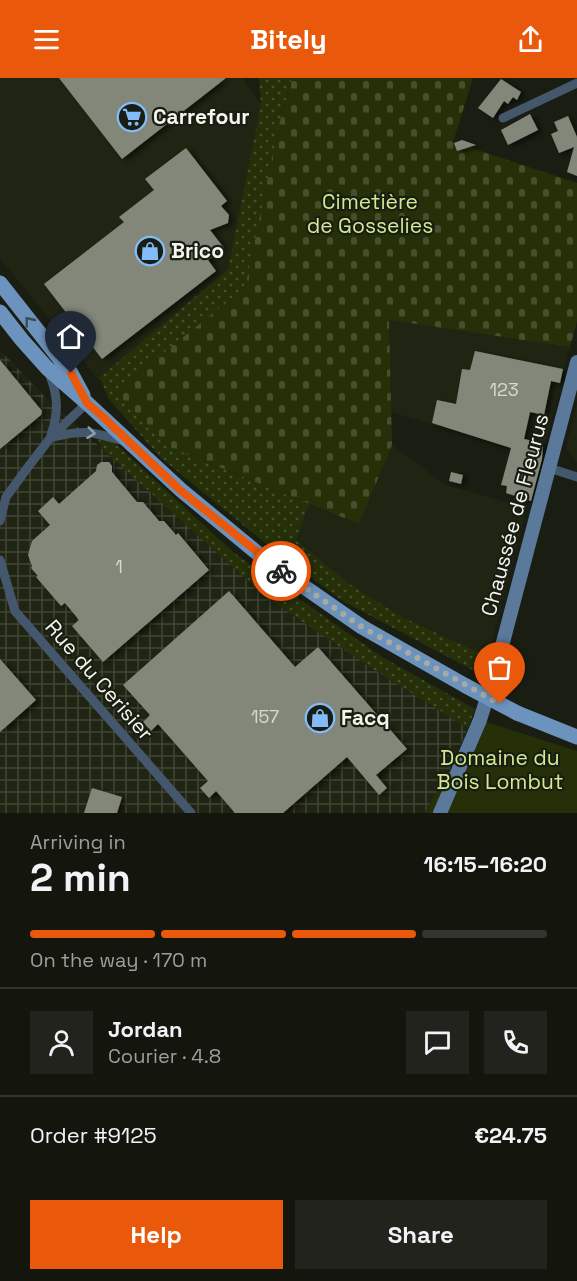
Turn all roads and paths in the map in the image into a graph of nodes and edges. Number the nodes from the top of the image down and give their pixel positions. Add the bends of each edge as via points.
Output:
1 (577, 83) edge
2 (503, 118) dead end
3 (0, 283) edge
4 (0, 312) edge
5 (577, 362) edge
6 (47, 368) junction
7 (87, 403) junction
8 (51, 437) junction
9 (130, 443) junction
10 (549, 468) junction
11 (577, 477) edge
12 (0, 521) edge
13 (0, 560) edge
14 (577, 737) edge
15 (191, 813) edge
16 (440, 813) edge

1 - 2 street
7 -> 3 main road via 71,373
4 - 6 main road
5 - 10 main road, Chaussée de Fleurus
6 - 7 main road
6 - 8 street via 56,389 58,409
7 - 8 street
7 - 9 main road
8 -> 9 street via 92,431
8 - 12 street via 6,497
9 - 14 main road, bridge via 267,561 362,627 517,713
10 - 11 street
10 - 16 main road, Chaussée de Fleurus via 480,720
13 - 15 street, Rue du Cerisier via 15,611

